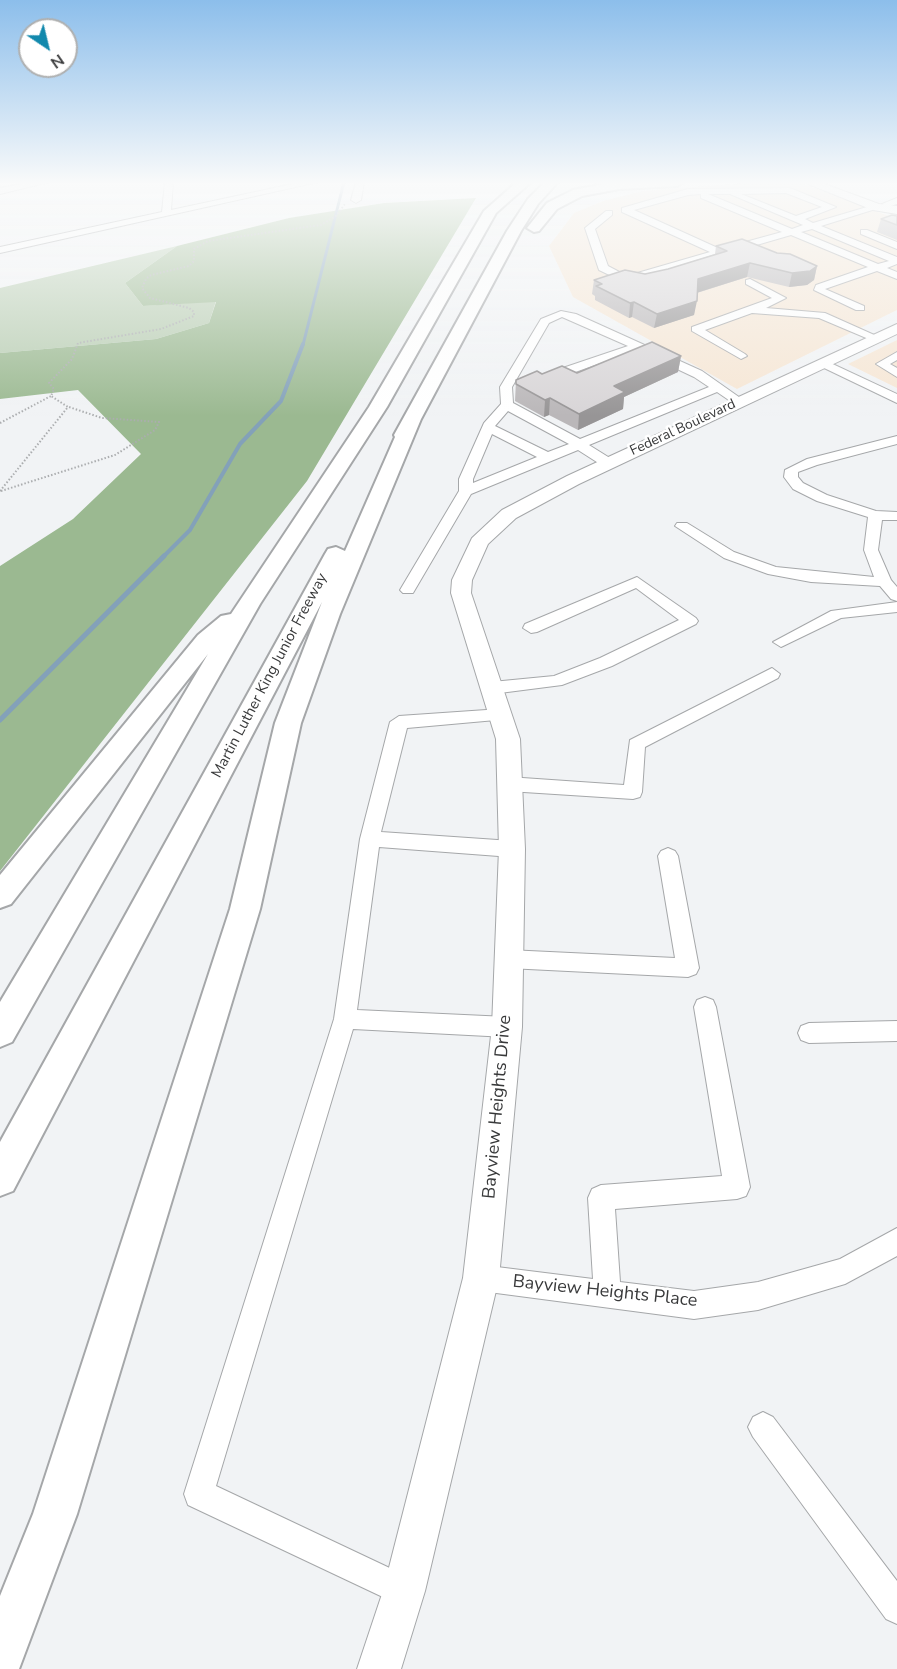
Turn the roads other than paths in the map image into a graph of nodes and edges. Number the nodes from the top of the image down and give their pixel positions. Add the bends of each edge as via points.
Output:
1 (463, 260) edge
2 (498, 260) edge
3 (511, 260) edge
4 (599, 260) edge
5 (696, 260) edge
6 (860, 260) edge
7 (897, 261) edge
8 (877, 267) junction
9 (897, 276) edge
10 (750, 282) edge
11 (860, 308) dead end
12 (751, 310) junction
13 (469, 313) junction
14 (896, 329) edge
15 (875, 339) junction
16 (639, 346) junction
17 (897, 355) edge
18 (741, 356) dead end
19 (824, 364) junction
20 (897, 372) edge
21 (506, 387) junction
22 (717, 388) junction
23 (897, 399) edge
24 (740, 402) junction
25 (507, 405) junction
26 (412, 420) junction
27 (488, 427) junction
28 (577, 443) junction
29 (895, 443) edge
30 (547, 456) junction
31 (608, 463) junction
32 (466, 490) junction
33 (875, 515) junction
34 (897, 516) edge
35 (682, 526) dead end
36 (479, 542) joint
37 (884, 582) junction
38 (408, 590) dead end
39 (897, 596) edge
40 (249, 604) junction
41 (897, 607) edge
42 (531, 628) dead end
43 (782, 642) dead end
44 (772, 674) dead end
45 (496, 701) junction
46 (508, 784) junction
47 (370, 839) junction
48 (512, 849) junction
49 (668, 856) dead end
50 (0, 896) edge
51 (508, 959) junction
52 (705, 1007) dead end
53 (345, 1019) junction
54 (507, 1028) junction
55 (897, 1031) edge
56 (0, 1032) edge
57 (809, 1033) dead end
58 (0, 1178) edge
59 (897, 1241) edge
60 (481, 1278) junction
61 (607, 1294) junction
62 (763, 1426) dead end
63 (404, 1591) junction
64 (897, 1608) edge
65 (0, 1657) edge
66 (379, 1669) edge

1 - 40 highway via 378,408
2 - 13 highway, Martin Luther King Junior Freeway
3 - 13 highway
4 - 5 street via 621,279 630,279
6 - 8 street
7 - 8 street
8 - 9 street
8 - 11 street via 820,287 819,290
10 - 12 street via 781,298
12 - 15 street via 821,315
12 - 18 street via 696,329
13 - 26 highway, Martin Luther King Junior Freeway
14 - 15 main road, Federal Boulevard
15 - 19 main road, Federal Boulevard
16 - 21 street via 527,384
16 - 21 street via 561,314 546,321
16 - 22 street via 698,374
17 - 20 street via 882,364
19 - 23 street
19 - 24 main road, Federal Boulevard
21 - 25 street
22 - 24 street
22 - 28 street
24 - 31 main road, Federal Boulevard
25 - 27 street
25 - 28 street
26 - 58 highway, Martin Luther King Junior Freeway
26 - 65 highway via 324,623 288,723 245,909 55,1514
27 - 30 street
27 - 32 street via 466,479
28 - 30 street
28 - 31 street
29 - 33 street via 792,470 791,477 798,486
30 - 32 street
31 - 36 main road, Federal Boulevard via 508,514
32 - 38 street
33 - 34 street
33 - 37 street via 871,550
35 - 37 street via 729,555 773,571
36 - 45 main road, Bayview Heights Drive via 462,580 461,593
37 - 39 street
40 - 50 highway via 206,640
40 - 56 highway
41 - 43 street via 837,614
42 - 45 street via 637,582 690,621 606,662
44 - 46 street via 636,744 633,792
45 - 46 main road, Bayview Heights Drive via 508,739
45 - 47 street via 399,722
46 - 48 main road, Bayview Heights Drive
47 - 48 street
47 - 53 street
48 - 51 main road, Bayview Heights Drive
49 - 51 street via 688,968
51 - 54 main road, Bayview Heights Drive
52 - 61 street via 737,1186 601,1198
53 - 54 street
53 - 63 street via 199,1494
54 - 60 main road, Bayview Heights Drive
55 - 57 street
59 - 61 street, Bayview Heights Place via 845,1271 758,1296 694,1305
60 - 61 street, Bayview Heights Place
60 - 63 main road, Bayview Heights Drive
62 - 64 street
63 - 66 main road, Bayview Heights Drive

